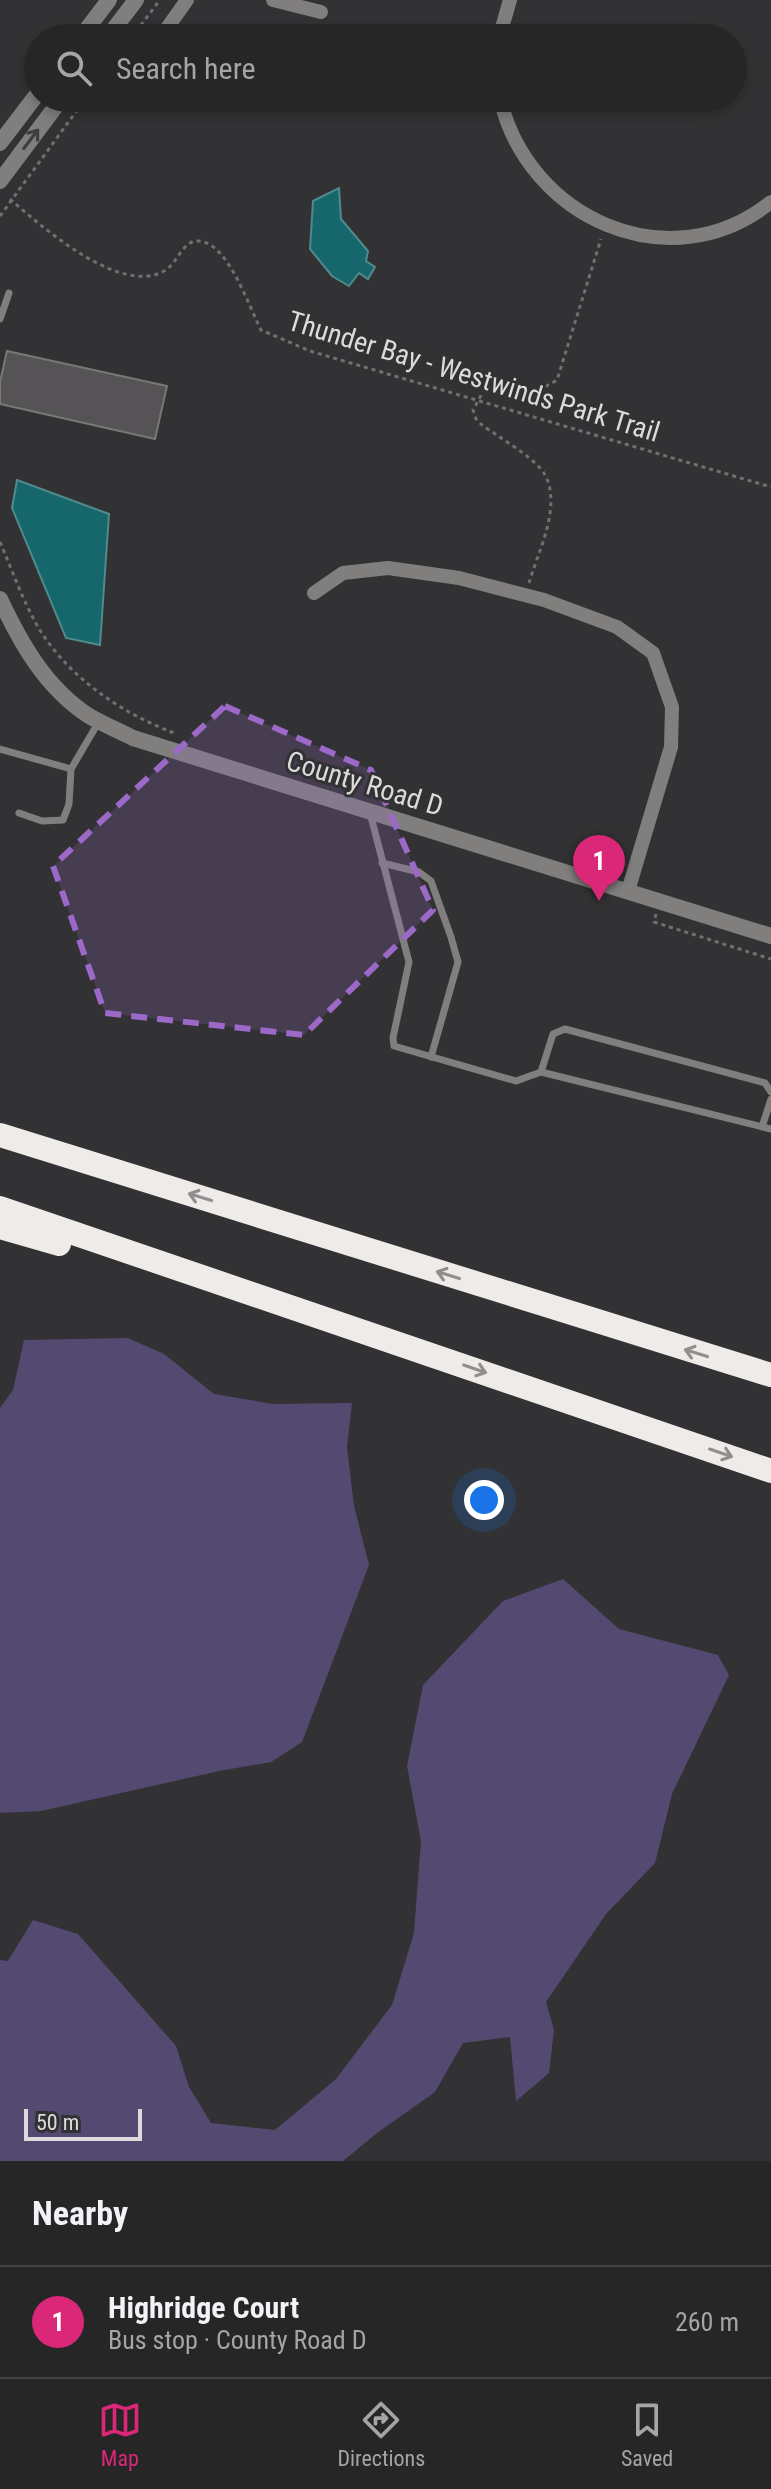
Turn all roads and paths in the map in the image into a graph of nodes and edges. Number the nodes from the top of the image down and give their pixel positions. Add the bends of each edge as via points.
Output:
1 (109, 0) edge
2 (136, 0) edge
3 (160, 0) edge
4 (187, 0) edge
5 (273, 0) edge
6 (510, 0) edge
7 (321, 12) dead end
8 (91, 24) edge
9 (118, 24) edge
10 (142, 24) edge
11 (170, 24) edge
12 (503, 24) edge
13 (24, 111) edge
14 (52, 112) edge
15 (75, 112) edge
16 (504, 112) edge
17 (0, 143) edge
18 (0, 181) edge
19 (10, 199) junction
20 (771, 202) edge
21 (0, 216) edge
22 (610, 231) junction
23 (9, 293) dead end
24 (0, 319) edge
25 (479, 400) junction
26 (771, 487) edge
27 (0, 542) edge
28 (314, 593) dead end
29 (525, 595) junction
30 (2, 609) edge
31 (99, 721) junction
32 (167, 730) dead end
33 (0, 749) edge
34 (71, 769) junction
35 (369, 811) junction
36 (19, 813) dead end
37 (382, 863) junction
38 (628, 891) junction
39 (771, 936) edge
40 (431, 1057) junction
41 (541, 1072) junction
42 (771, 1092) edge
43 (771, 1099) edge
44 (762, 1127) junction
45 (0, 1128) edge
46 (771, 1129) edge
47 (0, 1135) edge
48 (31, 1144) junction
49 (0, 1208) edge
50 (0, 1227) edge
51 (401, 1344) junction
52 (771, 1375) edge
53 (771, 1471) edge

1 - 8 street
2 - 9 street
3 - 10 path
4 - 11 street
5 - 7 street
6 - 12 street
13 - 17 street
18 -> 14 street
15 - 19 path
16 - 22 street via 518,148 548,188
19 - 21 path
19 - 25 path, Thunder Bay - Westwinds Park Trail via 70,248 121,272 161,273 189,243 214,247 227,261 261,330 310,351
20 - 22 street via 744,220 698,234
22 - 25 path via 557,380 541,389 484,390
23 - 24 lane
25 - 26 path, Thunder Bay - Westwinds Park Trail
25 - 29 path via 473,410 476,419 545,474 549,489 549,514
27 - 32 path via 37,626 58,655 111,700
28 - 29 street via 343,573 388,568
29 - 38 street via 617,627 653,653 672,707 671,747
30 - 31 street, County Road D via 53,686
31 - 34 lane
31 - 35 street, County Road D via 133,738
33 - 34 lane
34 - 36 lane via 63,820 42,821
35 - 37 lane
35 - 38 street, County Road D
37 - 40 lane via 409,962 394,1046
37 - 40 lane via 419,872 431,881 455,950 458,962
38 - 39 street, County Road D
40 - 41 lane via 516,1081
41 - 42 lane via 553,1034 565,1029 765,1083
41 - 44 lane
43 - 44 lane
44 - 46 lane
45 - 48 highway
47 - 48 highway
52 -> 48 highway
49 - 51 highway
50 - 51 highway
51 -> 53 highway

